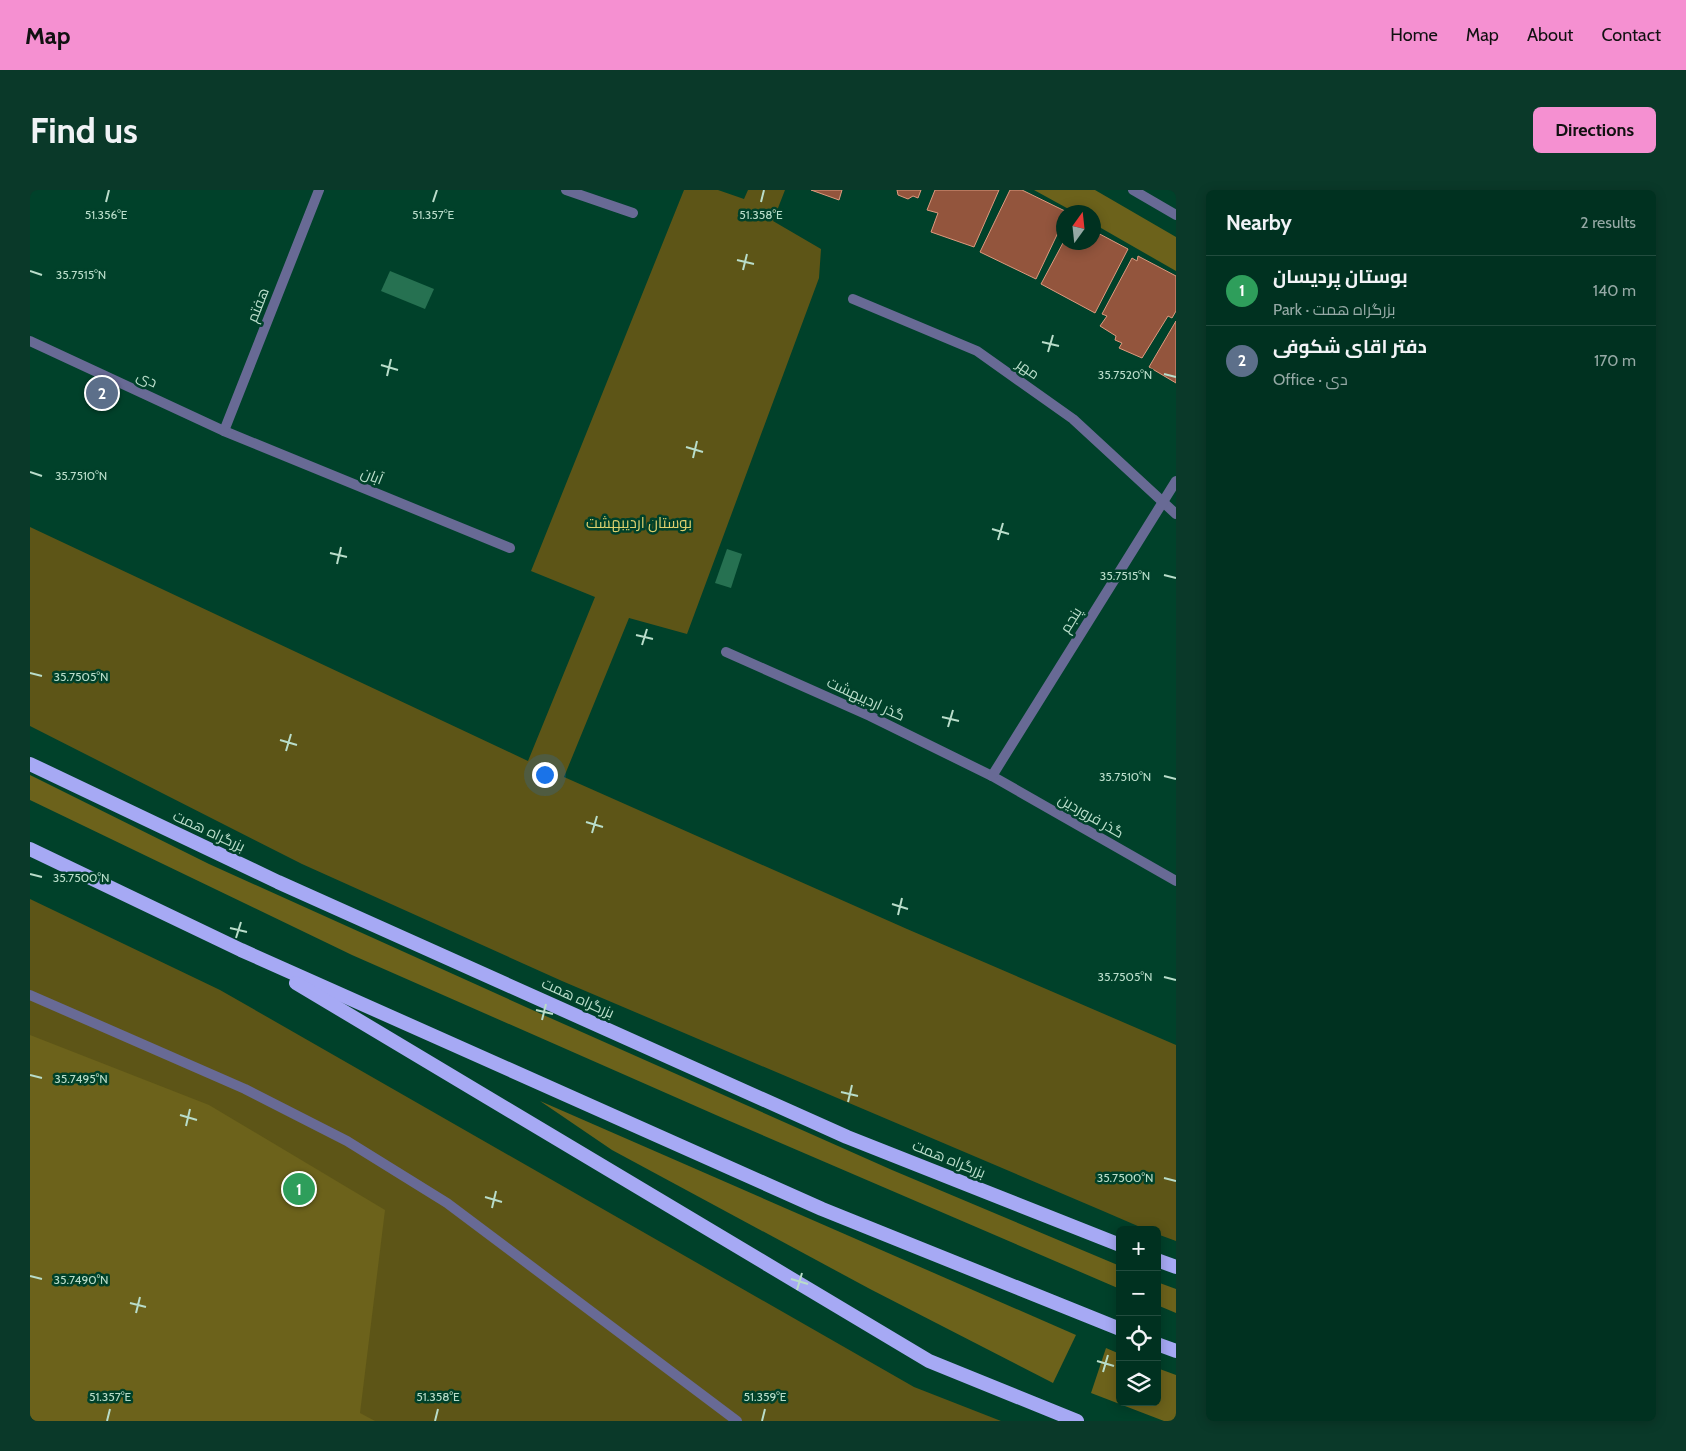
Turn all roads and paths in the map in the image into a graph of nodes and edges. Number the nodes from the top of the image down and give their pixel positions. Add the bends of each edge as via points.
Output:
1 (319, 190) edge
2 (566, 190) edge
3 (1133, 190) edge
4 (633, 214) dead end
5 (1176, 215) edge
6 (853, 299) dead end
7 (30, 341) edge
8 (224, 431) junction
9 (1176, 481) edge
10 (1162, 501) junction
11 (1176, 514) edge
12 (510, 548) dead end
13 (726, 652) dead end
14 (30, 764) edge
15 (992, 776) junction
16 (30, 849) edge
17 (1176, 881) edge
18 (241, 950) junction
19 (30, 996) edge
20 (1116, 1243) edge
21 (1161, 1262) edge
22 (1176, 1268) edge
23 (1116, 1327) edge
24 (1161, 1345) edge
25 (1176, 1351) edge
26 (1056, 1417) edge
27 (737, 1421) edge
28 (1077, 1421) edge

1 - 8 street, هفتم
2 - 4 street
3 - 5 street
6 - 10 street, مهر via 977,352 1073,419
7 - 8 street, دی
8 - 12 street, آبان
9 - 10 street, پنجم
10 - 11 street, مهر
10 - 15 street, پنجم
13 - 15 street, گذر اردیبهشت via 870,716
14 - 20 highway, بزرگراه همت via 278,882 847,1137
15 - 17 street, گذر فروردین
16 - 18 highway
18 - 23 highway via 822,1209
18 - 26 highway via 929,1361
19 - 27 street via 245,1089 347,1141 447,1203
21 - 22 highway
24 - 25 highway
26 - 28 highway

